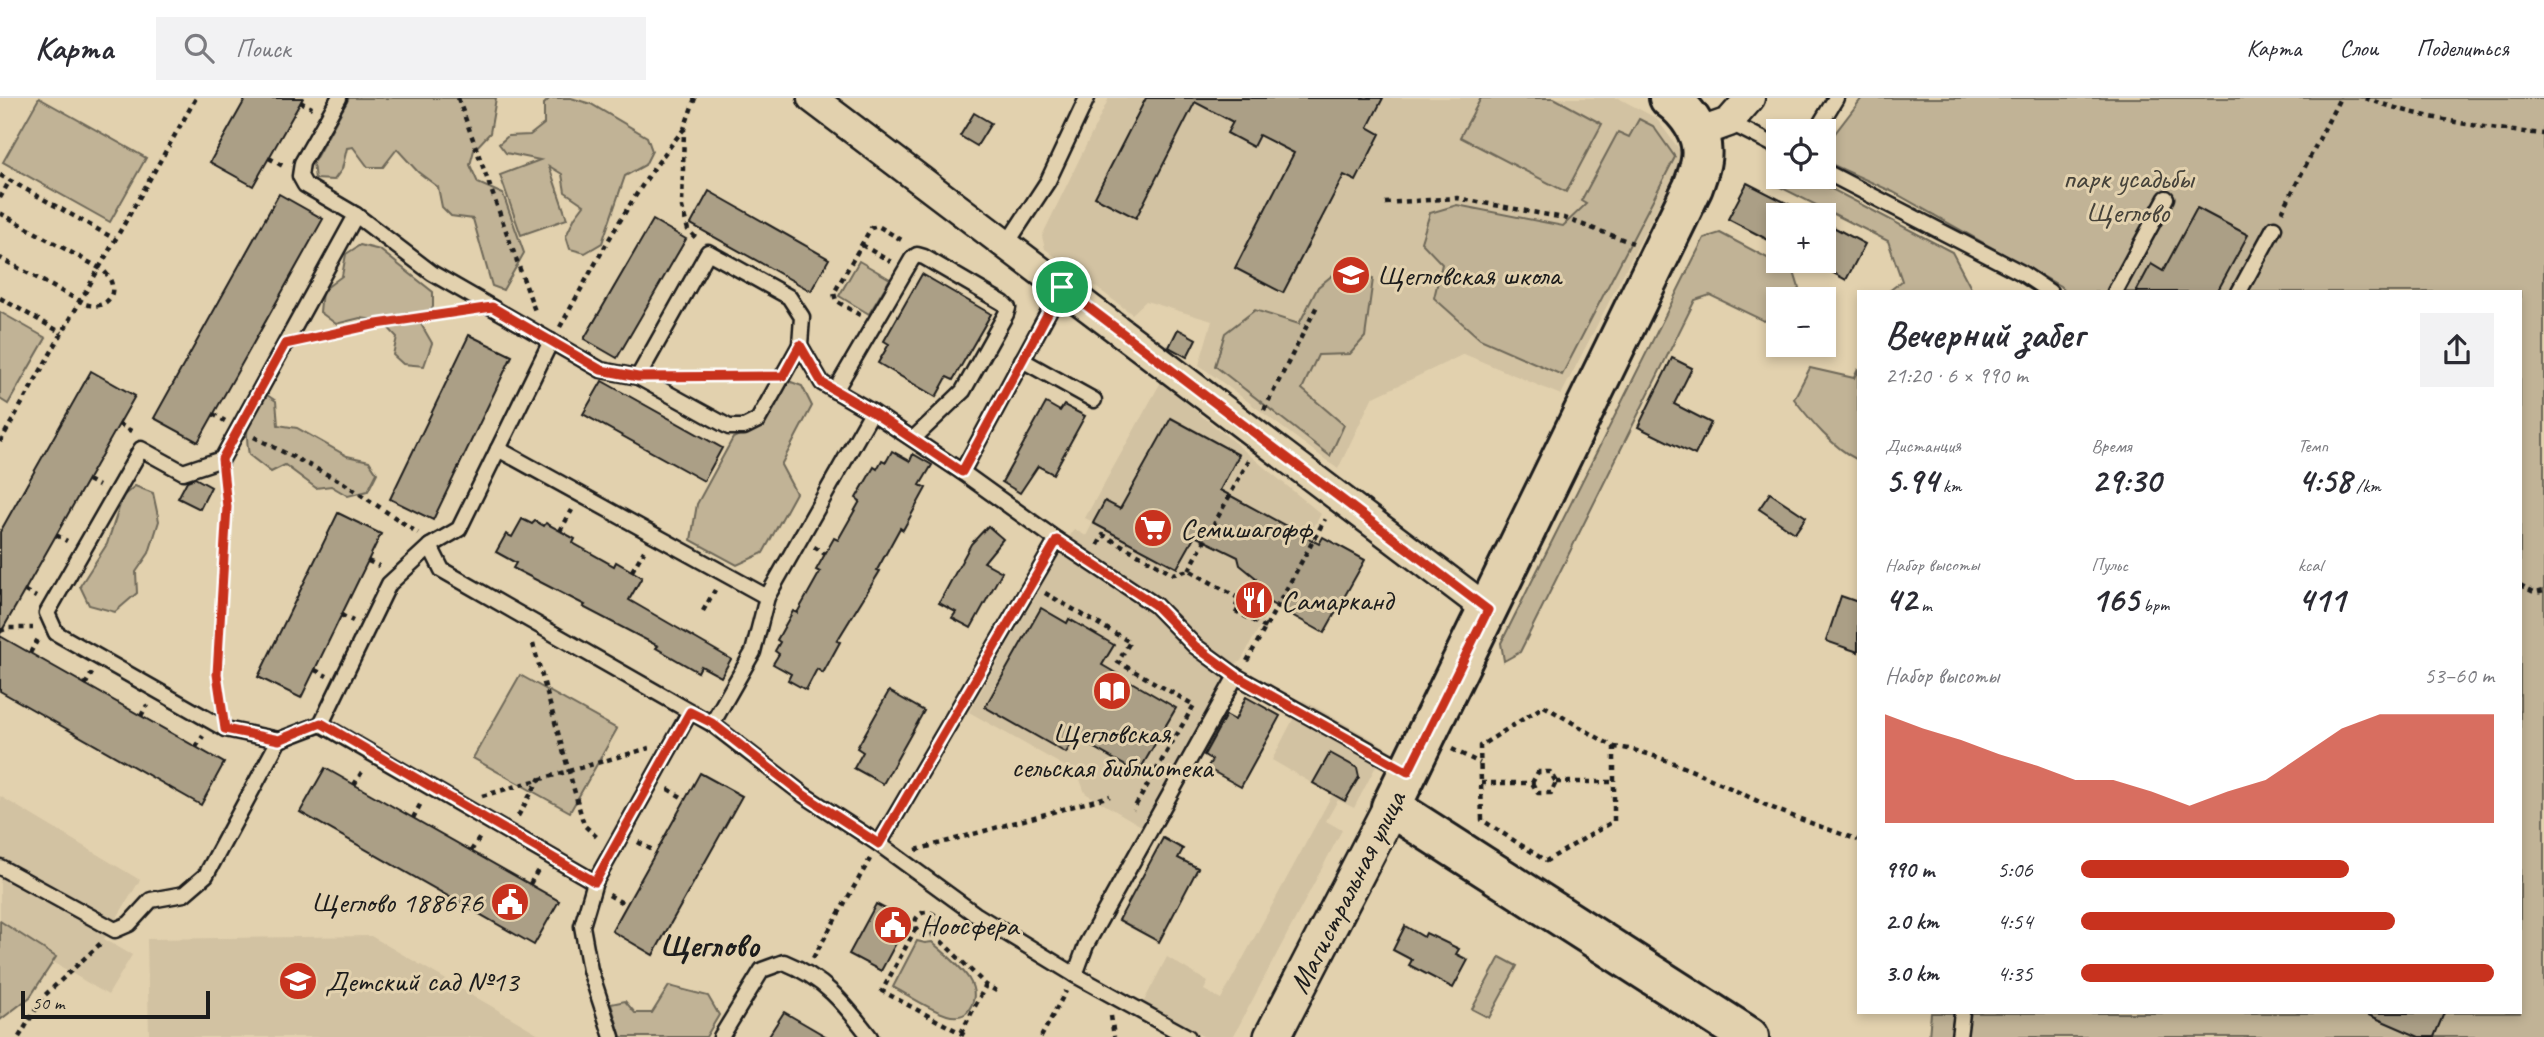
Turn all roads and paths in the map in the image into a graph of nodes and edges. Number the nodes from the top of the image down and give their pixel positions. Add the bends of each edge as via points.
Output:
1 (196, 98) edge
2 (339, 98) edge
3 (458, 98) edge
4 (695, 98) edge
5 (812, 98) edge
6 (1087, 98) edge
7 (1670, 98) edge
8 (1750, 98) edge
9 (1836, 98) edge
10 (2340, 98) edge
11 (2365, 98) edge
12 (1823, 119) edge
13 (1714, 127) junction
14 (684, 129) junction
15 (2544, 134) edge
16 (1766, 143) edge
17 (0, 175) edge
18 (1836, 177) edge
19 (10, 180) junction
20 (0, 198) edge
21 (2166, 198) dead end
22 (1385, 203) dead end
23 (0, 213) edge
24 (356, 215) junction
25 (2274, 228) joint
26 (115, 239) junction
27 (862, 245) junction
28 (1006, 245) junction
29 (1638, 245) dead end
30 (704, 247) dead end
31 (917, 255) junction
32 (0, 258) edge
33 (99, 267) junction
34 (905, 271) junction
35 (1062, 287) junction
36 (2047, 290) edge
37 (2116, 290) edge
38 (2240, 290) edge
39 (0, 298) edge
40 (79, 302) junction
41 (1317, 306) dead end
42 (492, 307) junction
43 (874, 323) junction
44 (62, 333) junction
45 (551, 341) junction
46 (285, 344) junction
47 (800, 345) junction
48 (1022, 360) junction
49 (783, 376) junction
50 (638, 377) junction
51 (835, 391) junction
52 (1094, 400) dead end
53 (872, 412) junction
54 (1262, 414) dead end
55 (238, 428) junction
56 (912, 439) junction
57 (0, 442) edge
58 (498, 449) junction
59 (222, 459) junction
60 (1250, 459) dead end
61 (962, 472) junction
62 (1338, 496) junction
63 (1057, 540) junction
64 (430, 546) junction
65 (1089, 561) junction
66 (1189, 570) junction
67 (1031, 585) junction
68 (2522, 586) edge
69 (2544, 591) edge
70 (766, 597) junction
71 (1488, 610) junction
72 (526, 618) junction
73 (0, 625) edge
74 (9, 628) junction
75 (44, 628) dead end
76 (1266, 628) junction
77 (0, 631) edge
78 (1236, 676) junction
79 (690, 712) junction
80 (321, 723) junction
81 (712, 723) junction
82 (225, 729) junction
83 (279, 740) junction
84 (673, 741) junction
85 (1446, 746) dead end
86 (1614, 747) junction
87 (1480, 762) junction
88 (569, 770) junction
89 (1408, 772) junction
90 (541, 778) junction
91 (1556, 782) junction
92 (1614, 782) junction
93 (1481, 783) junction
94 (1532, 783) junction
95 (1110, 796) dead end
96 (1391, 807) junction
97 (468, 808) junction
98 (1133, 810) dead end
99 (509, 832) junction
100 (1857, 840) edge
101 (879, 844) junction
102 (612, 851) junction
103 (895, 856) junction
104 (0, 867) edge
105 (595, 882) junction
106 (916, 928) junction
107 (115, 930) junction
108 (934, 934) junction
109 (806, 970) junction
110 (1075, 975) junction
111 (986, 985) junction
112 (1000, 993) dead end
113 (1962, 1014) edge
114 (961, 1033) junction
115 (19, 1037) edge
116 (612, 1037) edge
117 (721, 1037) edge
118 (870, 1037) edge
119 (968, 1037) edge
120 (1041, 1037) edge
121 (1188, 1037) edge
122 (1272, 1037) edge
123 (1749, 1037) edge
124 (1959, 1037) edge

1 - 26 path
2 - 24 lane via 302,163 300,176 305,185
3 - 45 path via 538,318
4 - 14 path
5 - 28 street
6 - 28 lane via 1048,181
7 - 13 main road
8 - 13 street
9 - 12 lane
10 - 25 path
11 - 15 path via 2509,131
13 - 16 lane
13 - 71 main road, Магистральная улица via 1693,187
14 - 30 path via 682,208 688,230
14 - 45 path via 632,201
17 - 19 path
18 - 36 lane via 2021,272
19 - 20 path
19 - 26 path
21 - 37 lane
22 - 29 path via 1457,198 1564,218
23 - 33 path
24 - 42 lane via 432,273
24 - 46 lane
25 - 38 lane
26 - 33 path
27 - 31 path via 871,228 878,226 913,247
27 - 34 path
27 - 43 path via 834,293 836,301
28 - 35 street
31 - 34 lane
31 - 56 lane via 1008,308 963,391
32 - 40 path
33 - 40 path
33 - 40 path via 110,276 113,293 93,307
34 - 43 lane
35 - 48 lane
35 - 62 street
39 - 44 path
40 - 44 path
41 - 54 path
42 - 45 lane
42 - 46 path via 377,324
43 - 51 lane
44 - 57 path
45 - 50 lane via 601,370
45 - 58 lane
46 - 55 lane
47 - 49 lane
47 - 50 lane via 802,317 789,297 708,252
47 - 51 lane via 822,383
48 - 52 lane
48 - 61 lane
49 - 50 path
49 - 50 lane via 758,420 744,427 729,427
51 - 53 lane
53 - 56 lane
53 - 70 lane
55 - 59 lane
55 - 64 path via 342,482 414,528
56 - 61 lane
58 - 64 lane via 459,529
58 - 70 lane
59 - 82 path via 227,507 217,674
59 - 82 lane via 183,472 141,449 47,613 56,633
60 - 66 path
61 - 63 lane
62 - 71 street
62 - 76 path
63 - 65 lane
63 - 67 lane
64 - 72 lane via 442,570
64 - 80 lane via 389,584
65 - 66 path via 1103,535 1174,574
65 - 78 lane via 1155,605 1195,646
66 - 76 path via 1240,599 1234,610
67 - 98 path via 1130,642 1118,662 1194,705
67 - 101 lane
68 - 69 path via 2536,593
70 - 81 lane via 753,652
71 - 89 main road, Магистральная улица
72 - 79 lane
72 - 88 path
73 - 74 path
74 - 75 path
74 - 77 path
76 - 78 path
78 - 89 lane
78 - 110 lane via 1086,945
79 - 81 lane
79 - 84 lane
80 - 83 lane
80 - 97 lane
81 - 101 lane via 804,795
82 - 83 lane
83 - 107 lane via 206,875 184,894 151,900 129,924
84 - 88 path
84 - 102 lane
85 - 87 path
86 - 87 path via 1544,706 1480,746
86 - 92 path
86 - 100 path via 1693,772
87 - 93 path
88 - 90 path
88 - 102 path via 584,825
89 - 96 main road, Магистральная улица
90 - 97 path via 485,793
90 - 99 path
91 - 92 path
91 - 94 path via 1550,772 1538,772
91 - 94 path via 1551,793 1538,793
92 - 93 path via 1614,821 1546,861 1482,820
93 - 94 path
95 - 103 path
96 - 122 street, Магистральная улица
96 - 123 main road
97 - 99 lane
99 - 105 lane
101 - 103 lane
101 - 109 path
102 - 105 lane
103 - 110 lane via 975,914
104 - 107 lane
105 - 116 lane via 582,926 590,970
106 - 108 path via 922,935
106 - 108 path via 920,914 932,913 939,923
106 - 114 path via 882,991
107 - 115 path via 44,996
108 - 111 path
109 - 117 lane via 783,962 762,970
109 - 118 lane via 841,999
110 - 120 path
110 - 121 lane
111 - 112 path
111 - 114 path
113 - 124 lane
114 - 119 path

